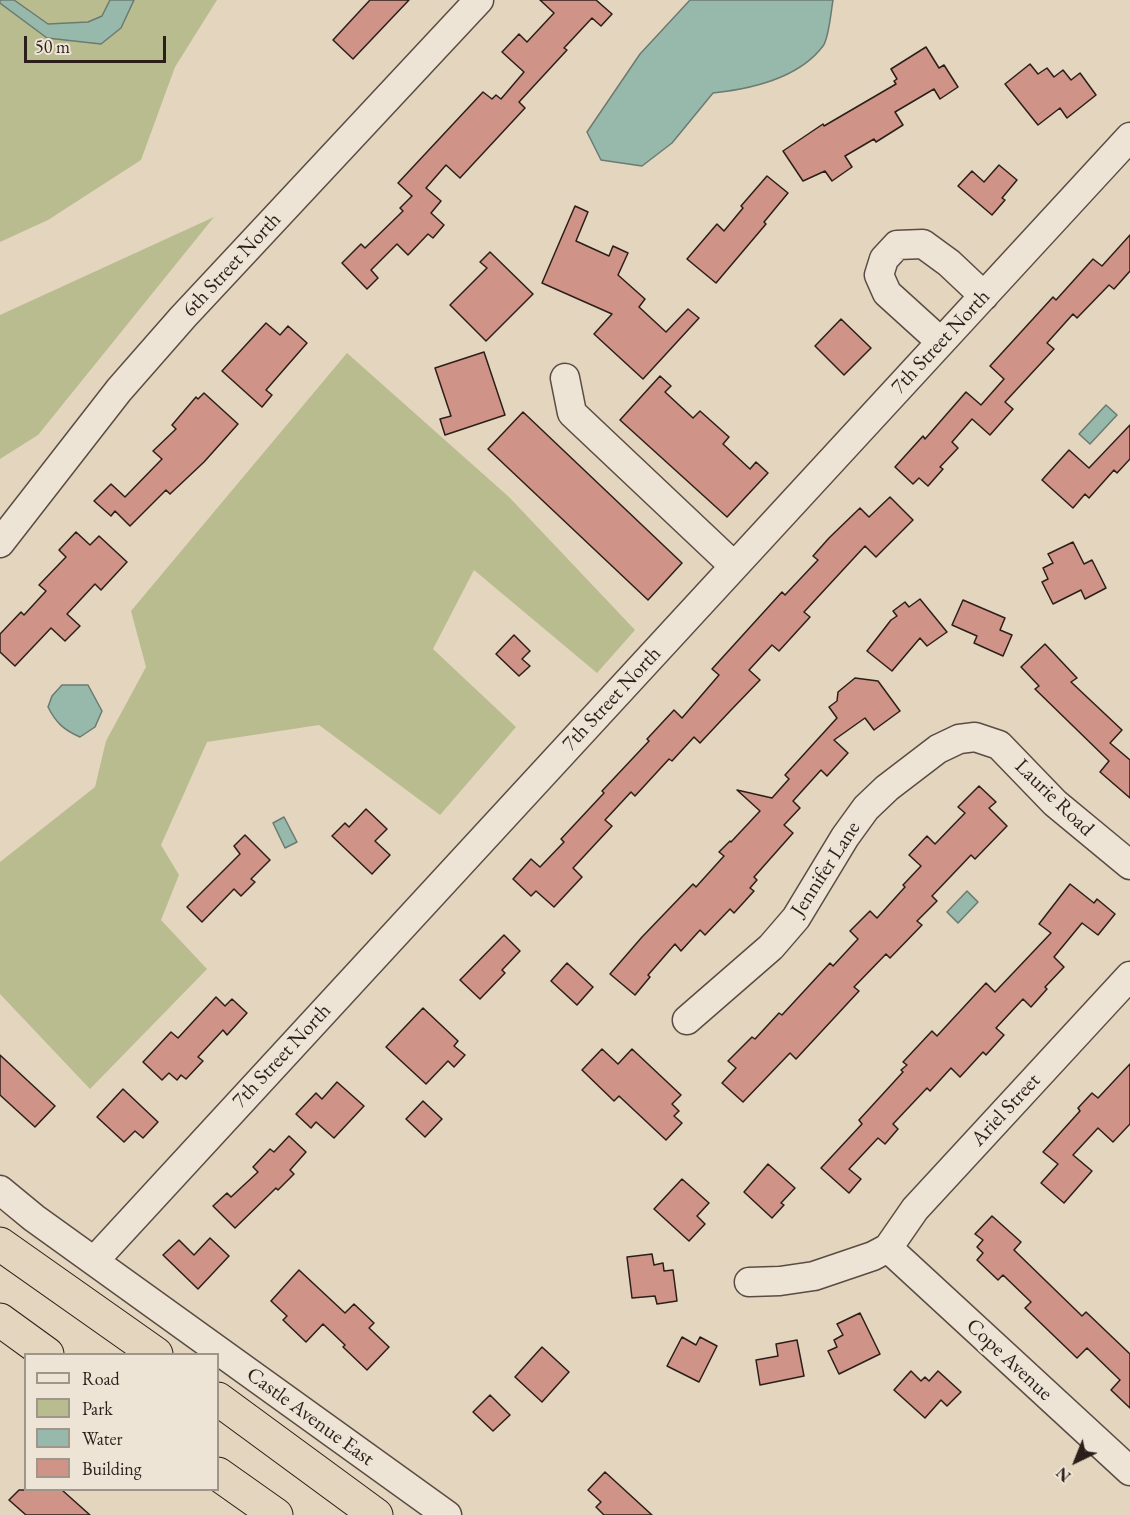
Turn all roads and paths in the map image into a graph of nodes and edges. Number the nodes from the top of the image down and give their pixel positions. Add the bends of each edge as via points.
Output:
1 (479, 0) edge
2 (1130, 137) edge
3 (984, 296) junction
4 (941, 342) junction
5 (566, 378) dead end
6 (0, 543) edge
7 (734, 566) junction
8 (975, 737) joint
9 (1130, 865) edge
10 (1130, 976) edge
11 (687, 1020) dead end
12 (0, 1190) edge
13 (0, 1232) edge
14 (0, 1244) edge
15 (888, 1248) junction
16 (94, 1261) junction
17 (53, 1282) junction
18 (749, 1282) dead end
19 (3, 1322) edge
20 (46, 1353) edge
21 (155, 1353) edge
22 (219, 1400) edge
23 (1130, 1471) edge
24 (219, 1475) edge
25 (276, 1515) edge
26 (376, 1515) edge
27 (447, 1515) edge

1 - 6 street, 6th Street North via 183,317 119,390
2 - 3 street, 7th Street North
3 - 4 street, 7th Street North
3 - 4 street via 950,263 923,244 897,245 884,259 879,275 887,293
4 - 7 street, 7th Street North
5 - 7 street via 572,413
7 - 16 street, 7th Street North
8 - 9 street, Laurie Road via 999,745 1055,803
8 - 11 street, Jennifer Lane via 944,745 866,808 788,927 771,947
10 - 15 street, Ariel Street via 915,1209
12 - 16 street, Castle Avenue East
13 - 17 highway
14 - 17 highway
15 - 18 street via 814,1276
15 - 23 street, Cope Avenue
16 - 27 street, Castle Avenue East
17 - 21 highway
19 - 20 highway
22 - 26 highway
24 - 25 highway

